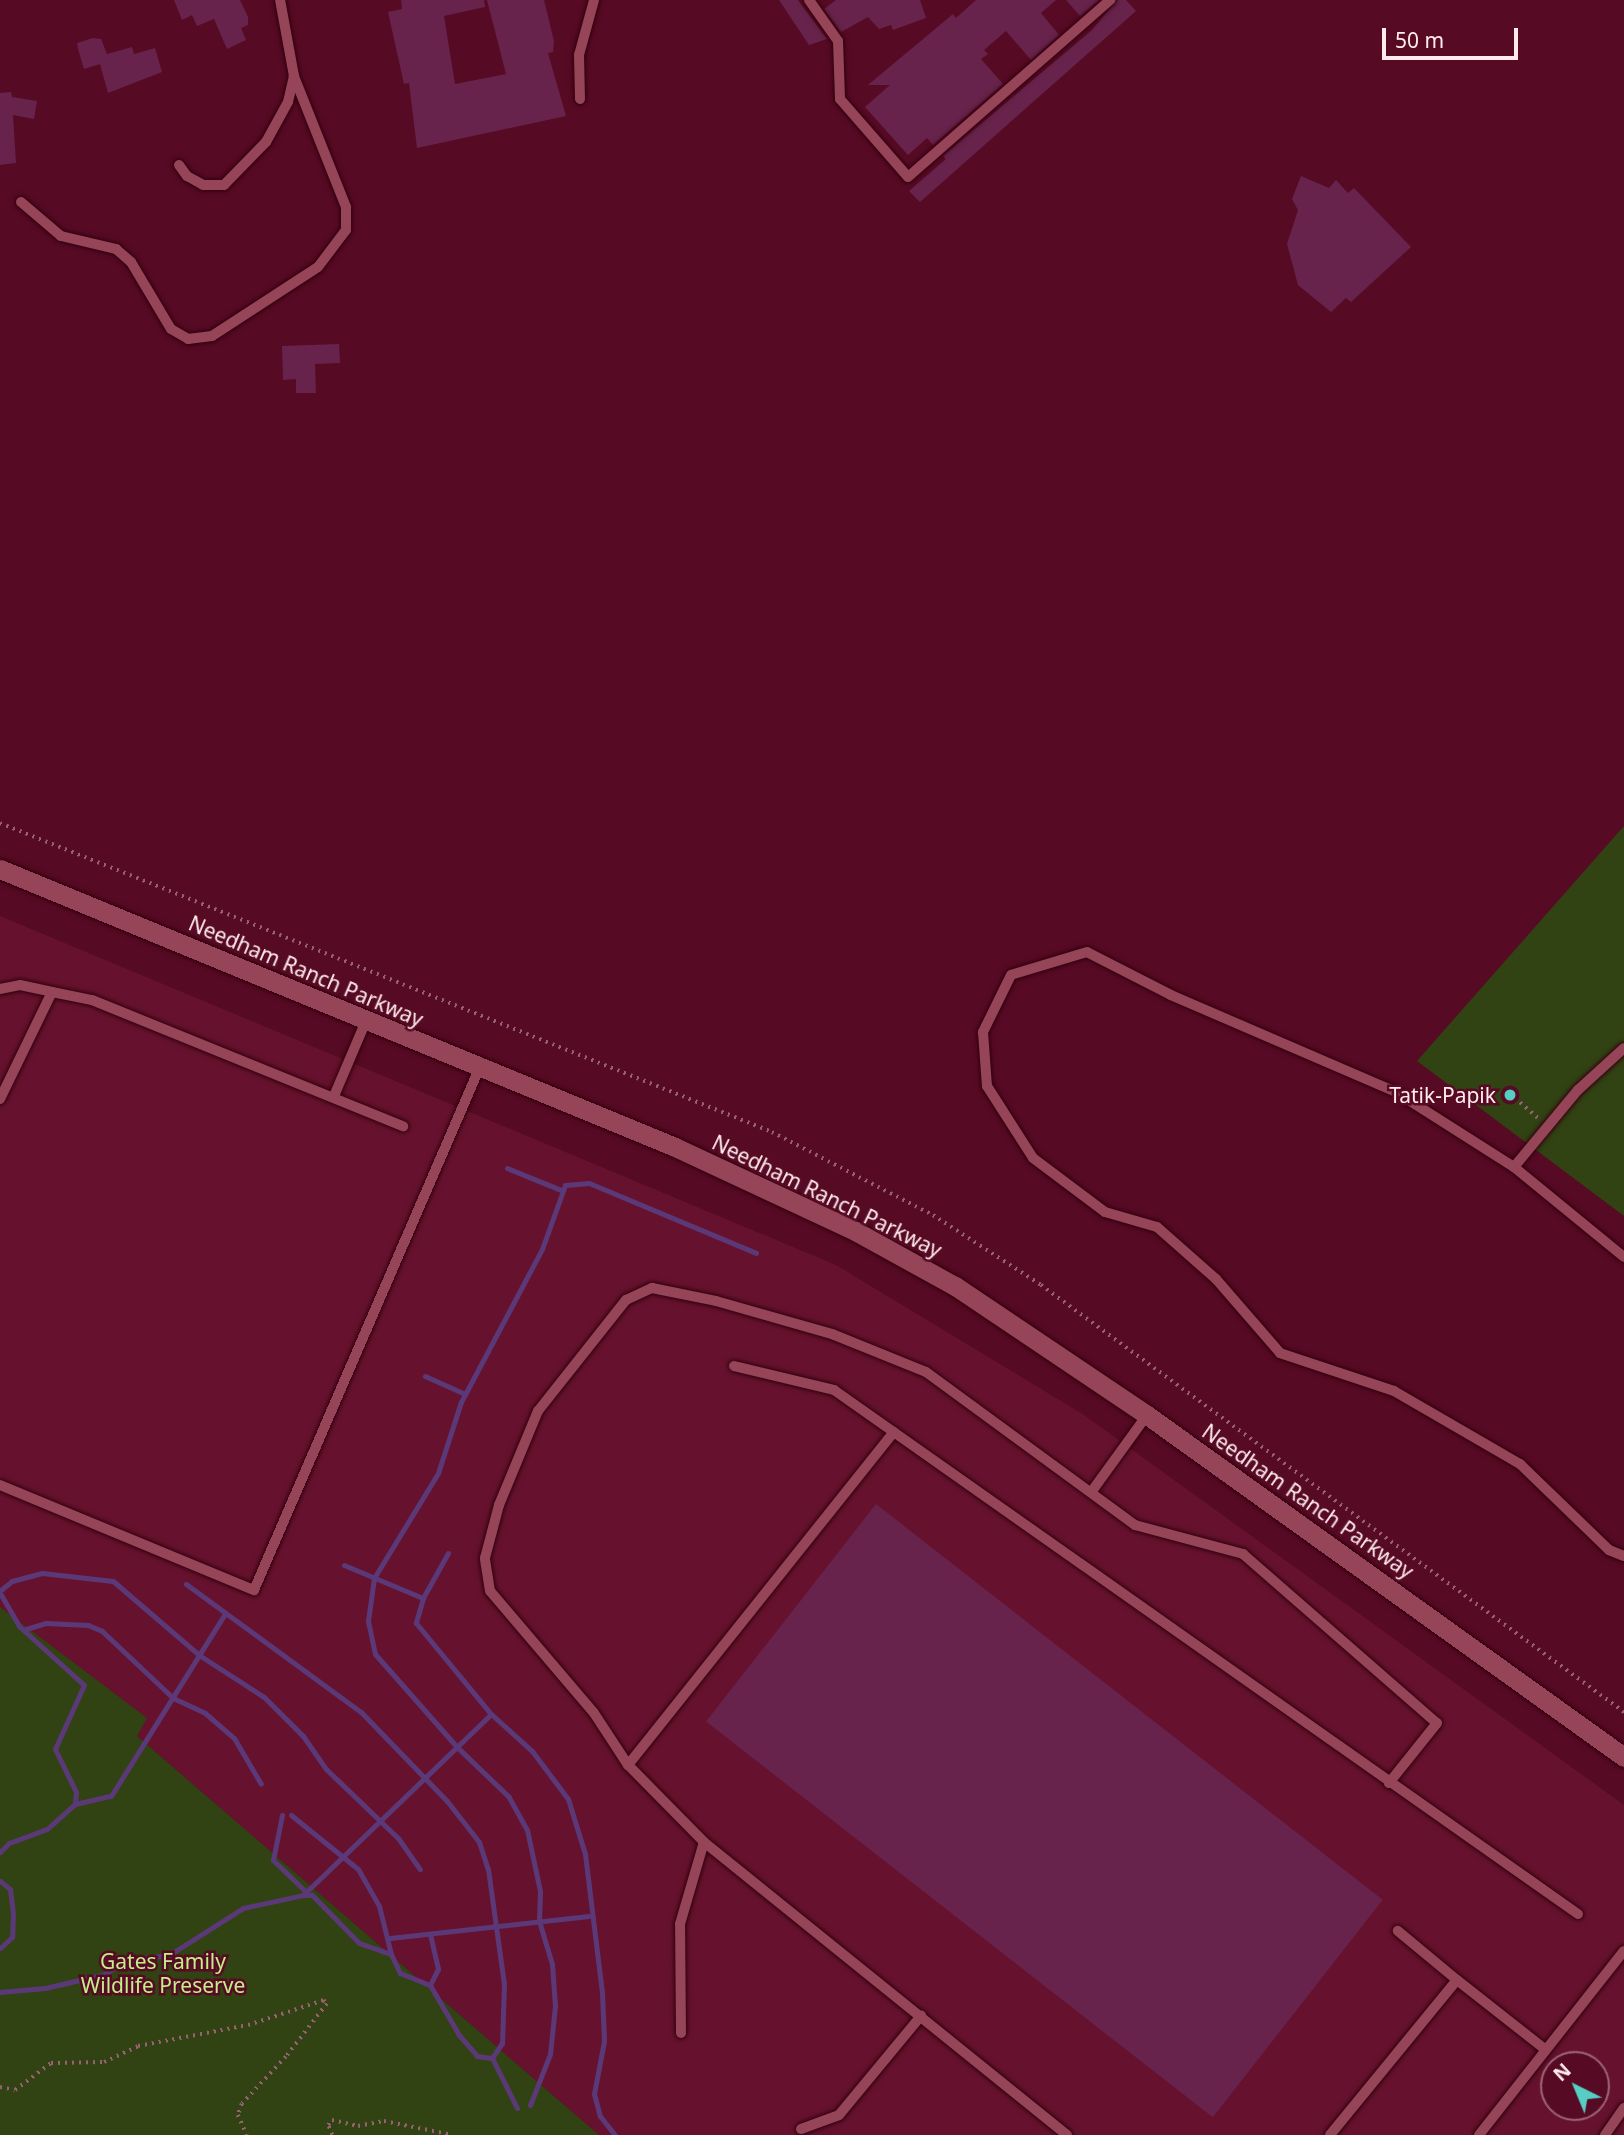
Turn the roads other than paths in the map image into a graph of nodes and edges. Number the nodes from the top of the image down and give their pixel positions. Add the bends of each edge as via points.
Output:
1 (280, 0) edge
2 (594, 0) edge
3 (809, 0) edge
4 (1111, 0) edge
5 (294, 76) junction
6 (580, 99) dead end
7 (179, 165) dead end
8 (21, 202) dead end
9 (0, 869) edge
10 (0, 989) edge
11 (52, 992) junction
12 (366, 1021) junction
13 (1624, 1048) edge
14 (479, 1069) junction
15 (334, 1096) junction
16 (0, 1099) edge
17 (402, 1126) dead end
18 (1514, 1167) junction
19 (1624, 1257) edge
20 (734, 1366) dead end
21 (1147, 1415) junction
22 (894, 1432) junction
23 (0, 1485) edge
24 (1092, 1491) junction
25 (1624, 1556) edge
26 (1624, 1757) edge
27 (628, 1765) junction
28 (1389, 1783) junction
29 (704, 1842) junction
30 (1578, 1914) dead end
31 (1398, 1930) dead end
32 (1624, 1951) edge
33 (1457, 1980) junction
34 (921, 2016) junction
35 (681, 2033) dead end
36 (1546, 2050) junction
37 (1624, 2108) edge
38 (801, 2129) dead end
39 (1067, 2135) edge
40 (1330, 2135) edge
41 (1479, 2135) edge
42 (1605, 2135) edge

1 - 5 lane
2 - 6 lane via 579,55
3 - 4 lane via 838,41 840,99 908,177
5 - 7 lane via 288,102 266,142 224,185 204,185 187,176
5 - 8 lane via 346,207 346,230 318,267 212,336 188,339 171,329 131,262 116,249 61,236
9 - 12 street, Needham Ranch Parkway
10 - 11 lane via 20,985
11 - 15 lane via 92,1000
11 - 16 lane
12 - 14 street, Needham Ranch Parkway
12 - 15 lane
13 - 18 lane
14 - 21 street, Needham Ranch Parkway via 675,1147 857,1232 955,1286
14 - 23 lane via 254,1590
15 - 17 lane
18 - 19 lane
18 - 25 lane via 1396,1093 1171,995 1087,952 1011,975 983,1032 988,1086 1033,1158 1105,1212 1157,1227 1216,1279 1280,1353 1394,1391 1520,1464 1609,1550
20 - 22 lane via 834,1390
21 - 24 lane
21 - 26 street, Needham Ranch Parkway
22 - 27 lane
22 - 28 lane
24 - 27 lane via 926,1372 832,1334 652,1287 626,1300 538,1411 499,1505 485,1558 490,1591 594,1713
24 - 28 lane via 1135,1525 1243,1554 1437,1723
27 - 29 lane
28 - 30 lane
29 - 34 lane
29 - 35 lane via 680,1924
31 - 33 lane
32 - 36 lane
33 - 36 lane
33 - 40 lane
34 - 38 lane via 839,2115
34 - 39 lane
36 - 41 lane
37 - 42 lane

